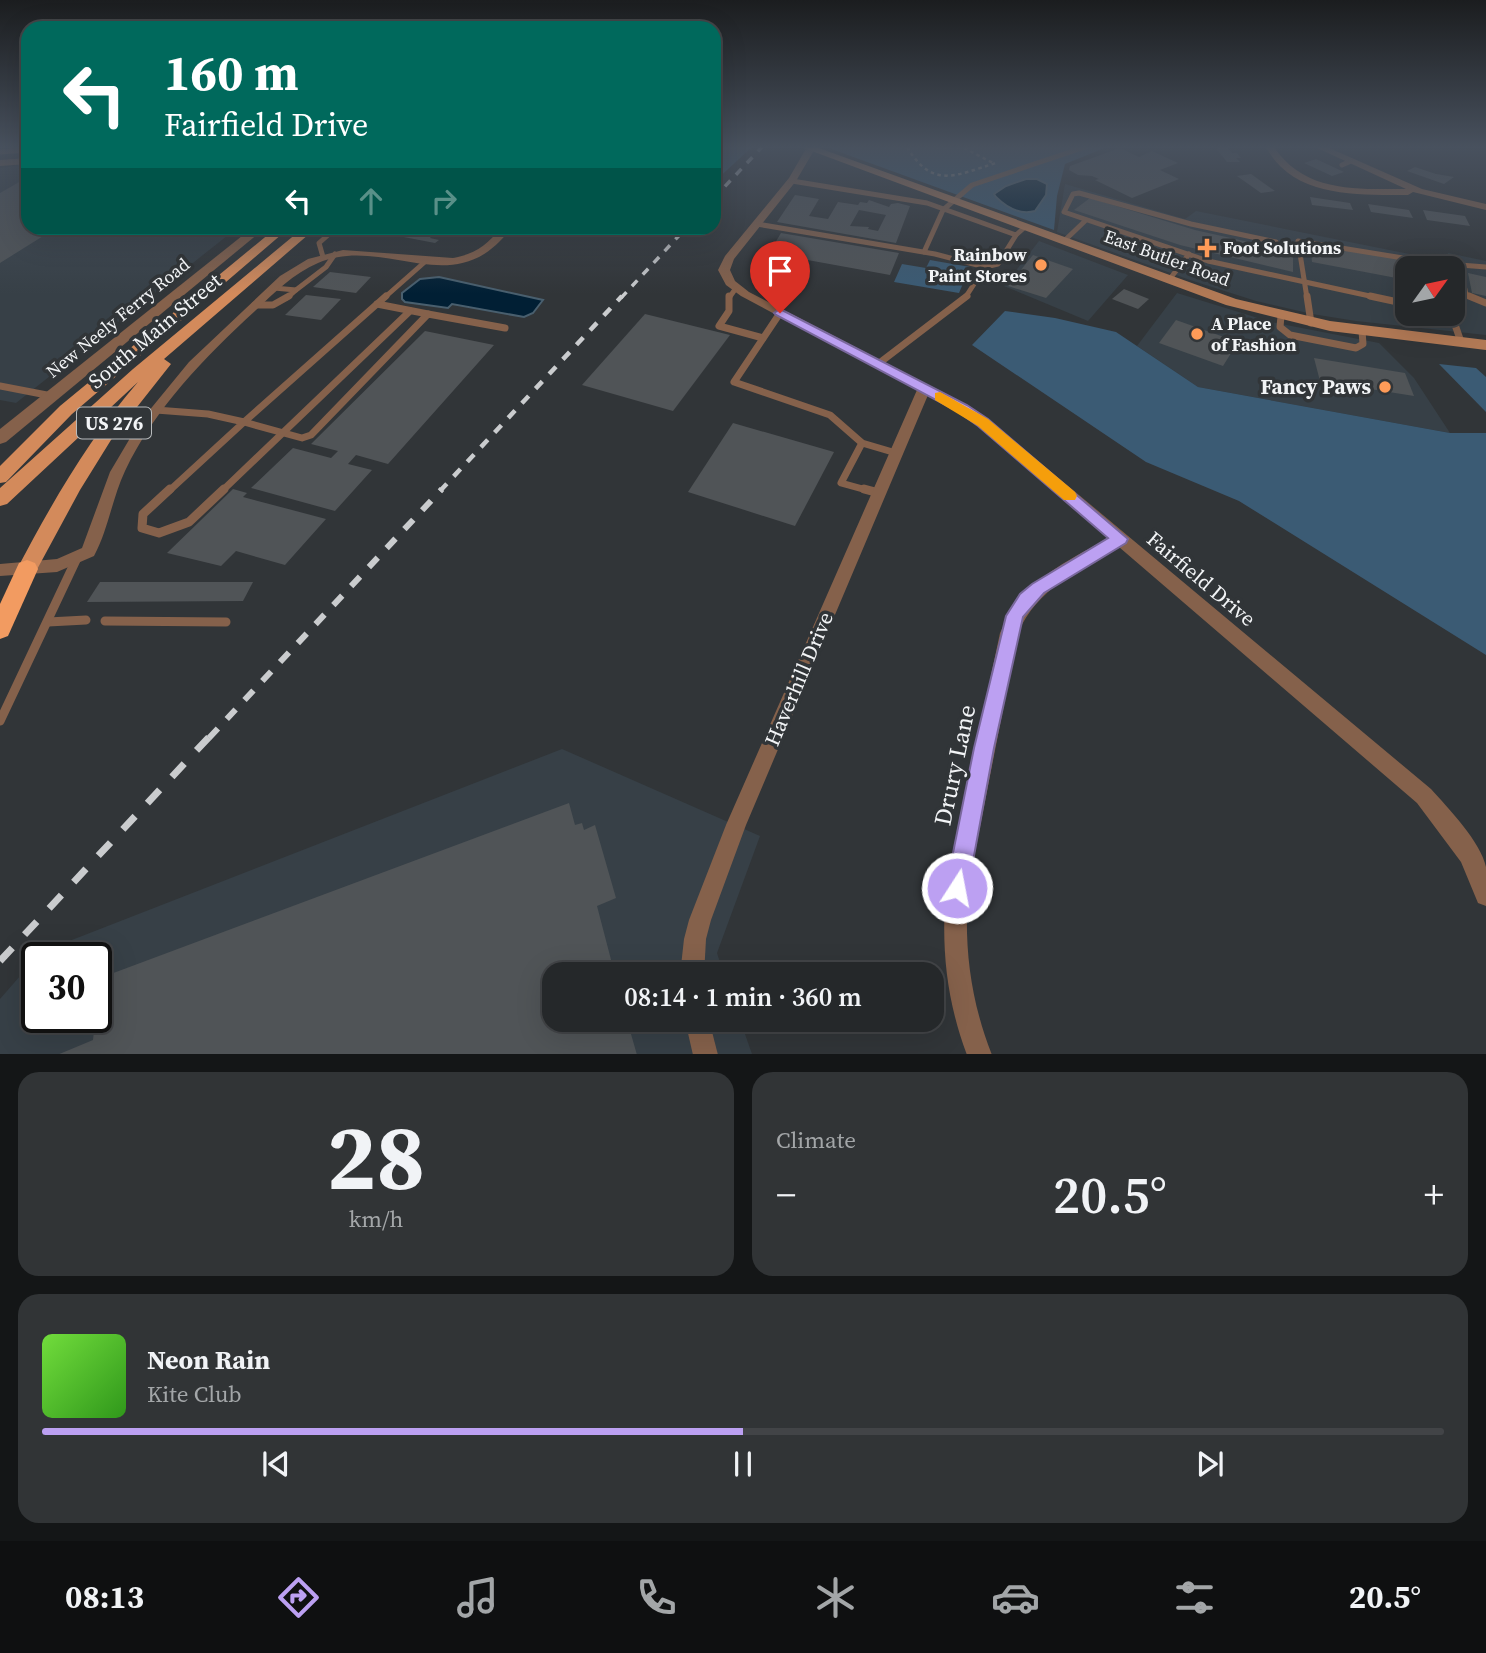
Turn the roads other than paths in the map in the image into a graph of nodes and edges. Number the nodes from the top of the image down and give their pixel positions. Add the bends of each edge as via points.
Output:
1 (780, 196) edge
2 (885, 196) edge
3 (927, 196) edge
4 (959, 196) edge
5 (1072, 196) edge
6 (1082, 196) edge
7 (1441, 196) edge
8 (948, 205) junction
9 (1486, 207) edge
10 (1085, 221) junction
11 (757, 224) junction
12 (1021, 231) junction
13 (250, 235) edge
14 (275, 235) edge
15 (302, 235) edge
16 (328, 235) edge
17 (500, 235) edge
18 (1064, 241) junction
19 (1276, 242) dead end
20 (925, 252) junction
21 (1189, 254) junction
22 (329, 255) junction
23 (1395, 256) edge
24 (427, 260) junction
25 (985, 267) junction
26 (1486, 267) edge
27 (1169, 280) junction
28 (1305, 284) junction
29 (274, 288) junction
30 (736, 288) junction
31 (296, 290) junction
32 (228, 299) junction
33 (1395, 302) edge
34 (1486, 303) edge
35 (377, 304) junction
36 (255, 305) junction
37 (410, 311) junction
38 (780, 313) junction
39 (428, 314) junction
40 (1281, 316) junction
41 (1311, 323) junction
42 (1455, 326) edge
43 (505, 328) dead end
44 (1362, 331) junction
45 (763, 338) junction
46 (1461, 342) junction
47 (1486, 345) edge
48 (878, 364) junction
49 (0, 386) edge
50 (924, 388) junction
51 (52, 396) junction
52 (66, 410) junction
53 (156, 410) junction
54 (244, 422) junction
55 (281, 432) junction
56 (0, 438) edge
57 (862, 443) junction
58 (896, 453) junction
59 (0, 462) edge
60 (0, 477) edge
61 (879, 493) junction
62 (0, 499) edge
63 (1120, 539) junction
64 (76, 560) junction
65 (27, 569) junction
66 (0, 570) edge
67 (86, 620) dead end
68 (105, 621) dead end
69 (48, 622) junction
70 (226, 622) dead end
71 (0, 629) edge
72 (0, 721) edge
73 (1486, 895) edge
74 (693, 962) edge
75 (700, 1032) edge
76 (706, 1054) edge
77 (980, 1054) edge

1 - 11 street
2 - 8 lane
3 - 8 main road, East Butler Road
4 - 8 lane
5 - 10 lane via 1064,212
6 - 19 lane
7 - 9 street
8 - 12 main road, East Butler Road
8 - 20 lane
10 - 18 lane
10 - 21 lane
11 - 20 lane
11 - 30 street via 725,266 726,278
12 - 18 main road, East Butler Road
12 - 25 lane via 998,264
13 - 51 street, New Neely Ferry Road
14 - 52 main road, South Main Street / US 276
15 - 32 main road, South Main Street / US 276
16 - 22 lane via 319,243
17 - 24 street via 472,257
18 - 27 main road, East Butler Road
20 - 25 lane
21 - 27 lane
21 - 28 lane
22 - 24 street via 360,252
22 - 29 street via 298,268
22 - 31 lane via 326,267
23 - 28 lane via 1298,241
24 - 35 lane
25 - 48 lane via 967,296
26 - 34 lane via 1460,265 1466,295
27 - 40 main road, East Butler Road
28 - 33 lane
28 - 41 lane
29 - 31 lane
29 - 36 street
30 - 38 street, Fairfield Drive
30 - 45 lane via 729,295 729,311 719,326
31 - 36 lane via 278,305
32 - 62 main road, South Main Street via 139,372
32 - 65 main road, US 276 via 160,367 113,424
35 - 37 lane
35 - 54 lane
36 - 53 street via 210,345
37 - 39 lane
37 - 55 lane
38 - 45 lane
38 - 48 street, Fairfield Drive
39 - 43 lane
39 - 55 lane via 311,435 302,439
40 - 41 main road, East Butler Road
40 - 44 lane via 1280,327 1290,335 1356,348 1363,344
41 - 44 main road, East Butler Road
42 - 46 lane
44 - 46 main road, East Butler Road
45 - 57 lane via 734,382 830,415
46 - 47 main road, East Butler Road
48 - 50 street, Fairfield Drive
49 - 51 lane
50 - 58 street, Haverhill Drive
50 - 63 street, Fairfield Drive via 983,422
51 - 56 street, New Neely Ferry Road
52 - 59 main road, US 276
52 - 60 main road, South Main Street
53 - 54 lane
53 - 64 street via 118,470 92,545
54 - 55 lane
54 - 55 lane via 143,514 142,528 159,533 189,522
57 - 58 lane
57 - 61 lane via 841,483
58 - 61 street, Haverhill Drive
61 - 74 street, Haverhill Drive via 736,825 700,920
63 - 73 street, Fairfield Drive via 1424,796 1464,846
63 - 77 street, Drury Lane via 1026,599 1009,633 962,862 953,929 955,978
64 - 65 street
64 - 69 lane
65 - 66 street
65 - 71 highway, US 276
67 - 69 lane
68 - 70 lane
69 - 72 lane
75 - 76 street

